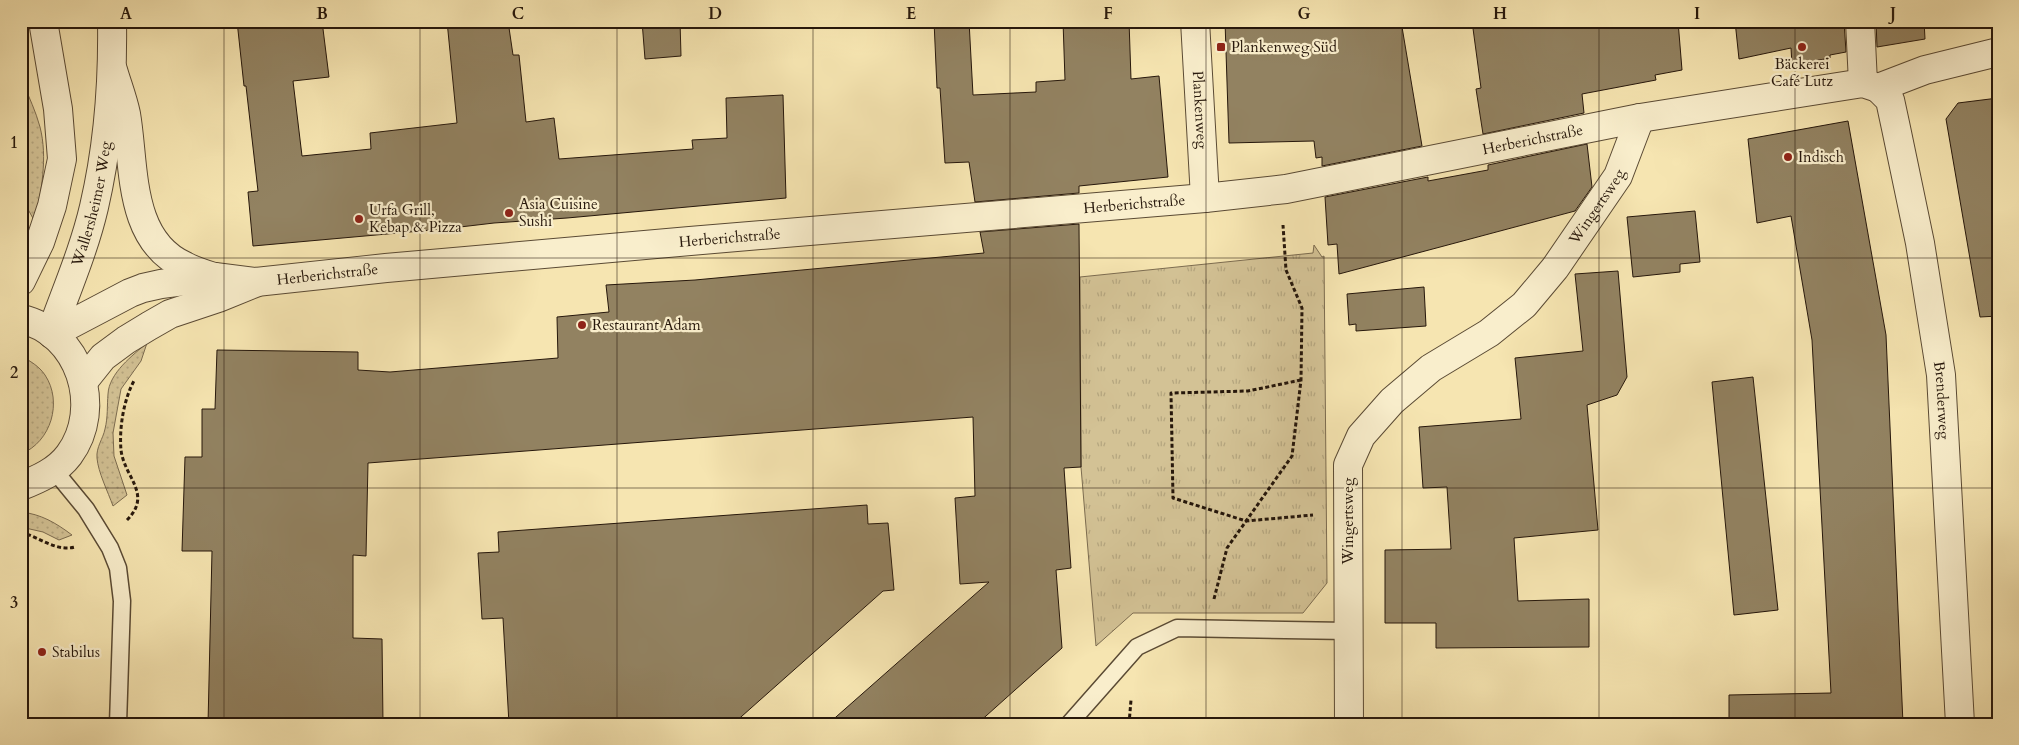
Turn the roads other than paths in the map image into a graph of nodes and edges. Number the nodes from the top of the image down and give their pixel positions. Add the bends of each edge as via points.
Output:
1 (43, 21) edge
2 (112, 21) edge
3 (1195, 21) edge
4 (1860, 21) edge
5 (1998, 52) edge
6 (113, 70) junction
7 (1870, 85) junction
8 (1640, 118) junction
9 (1205, 198) junction
10 (215, 278) junction
11 (21, 281) edge
12 (256, 282) junction
13 (21, 319) edge
14 (51, 334) junction
15 (83, 382) junction
16 (54, 470) junction
17 (21, 486) edge
18 (1348, 631) junction
19 (118, 724) edge
20 (1069, 724) edge
21 (1349, 724) edge
22 (1960, 724) edge

1 - 11 street via 58,109 62,159 40,242
2 - 6 street, Wallersheimer Weg
3 - 9 street, Plankenweg
4 - 7 street
5 - 7 street, Herberichstraße
6 - 10 street, Wallersheimer Weg via 126,113 136,198 142,217 162,249 183,266
6 - 14 street, Wallersheimer Weg via 104,158 94,207
7 - 8 street, Herberichstraße
7 - 22 street, Brenderweg via 1890,100 1920,244 1941,375
8 - 9 street, Herberichstraße via 1282,189
8 - 18 street, Wingertsweg via 1618,176 1555,268 1524,305 1489,333 1431,368 1392,401 1361,436 1348,465
9 - 12 street, Herberichstraße via 690,241
10 - 12 street, Herberichstraße
10 - 14 street, Herberichstraße via 144,288
12 - 15 street, Herberichstraße via 170,314 149,326 104,358
13 - 14 street
14 - 15 street via 67,348
15 - 16 street via 86,407 81,434 69,456
16 - 17 street
16 - 19 lane via 86,509 110,548 121,581
18 - 20 lane via 1177,628 1137,647
18 - 21 street, Wingertsweg

